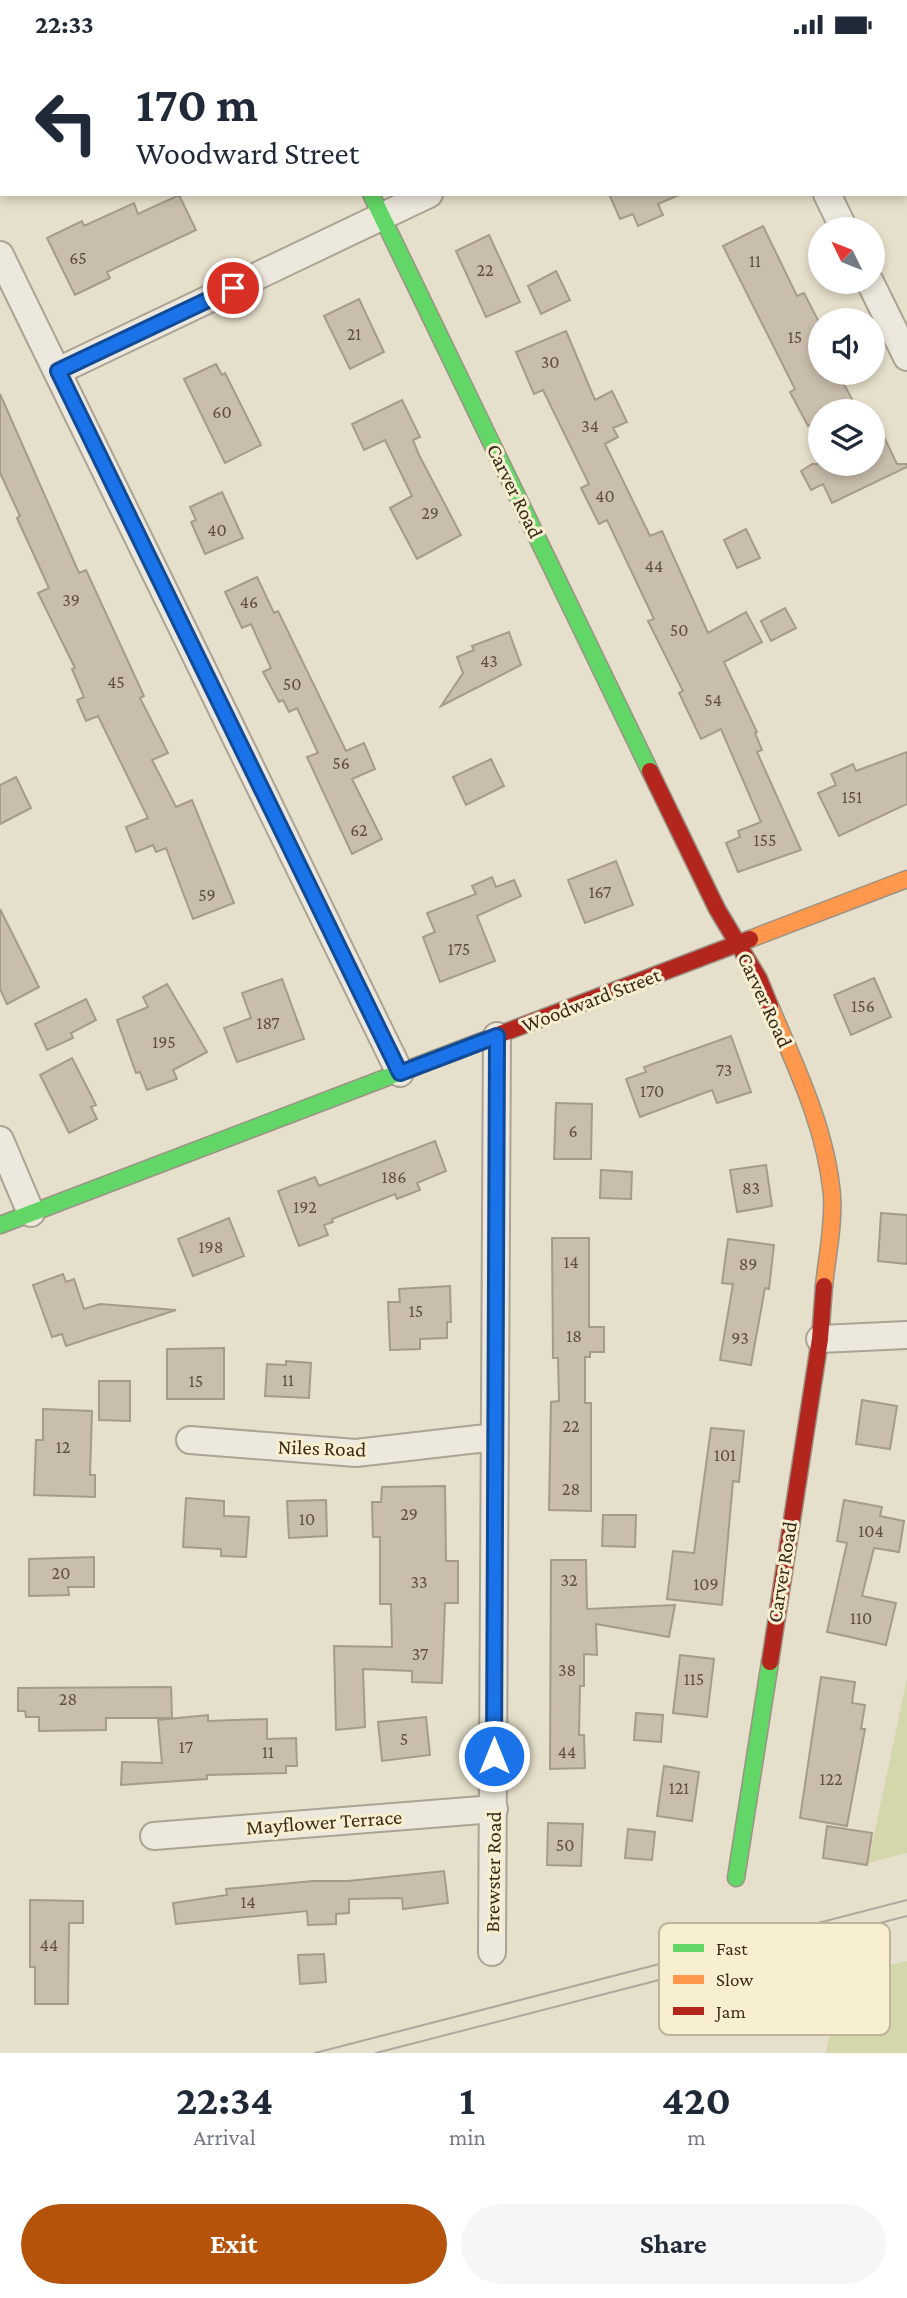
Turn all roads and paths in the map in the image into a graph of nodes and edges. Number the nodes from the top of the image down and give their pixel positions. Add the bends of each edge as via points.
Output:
1 (420, 196) edge
2 (828, 196) edge
3 (377, 206) edge
4 (838, 217) edge
5 (0, 255) edge
6 (876, 294) edge
7 (907, 357) edge
8 (58, 371) junction
9 (907, 879) edge
10 (739, 944) junction
11 (497, 1036) junction
12 (400, 1073) junction
13 (0, 1140) edge
14 (31, 1213) junction
15 (0, 1225) edge
16 (907, 1335) edge
17 (820, 1339) junction
18 (495, 1437) junction
19 (190, 1440) dead end
20 (494, 1809) junction
21 (154, 1836) dead end
22 (736, 1878) dead end
23 (492, 1952) dead end

1 - 3 street
2 - 4 street
3 - 8 street
3 - 10 street, Carver Road via 717,909
5 - 8 street
6 - 7 street
8 - 12 street
9 - 10 street, Woodward Street
10 - 11 street, Woodward Street
10 - 17 street, Carver Road via 759,979 813,1109 825,1153 832,1198
11 - 12 street, Woodward Street
11 - 18 street, Brewster Road
12 - 14 street, Woodward Street
13 - 14 street
14 - 15 street, Woodward Street
16 - 17 street
17 - 22 street, Carver Road
18 - 19 street, Niles Road via 356,1453
18 - 20 street, Brewster Road
20 - 21 street, Mayflower Terrace
20 - 23 street, Brewster Road

